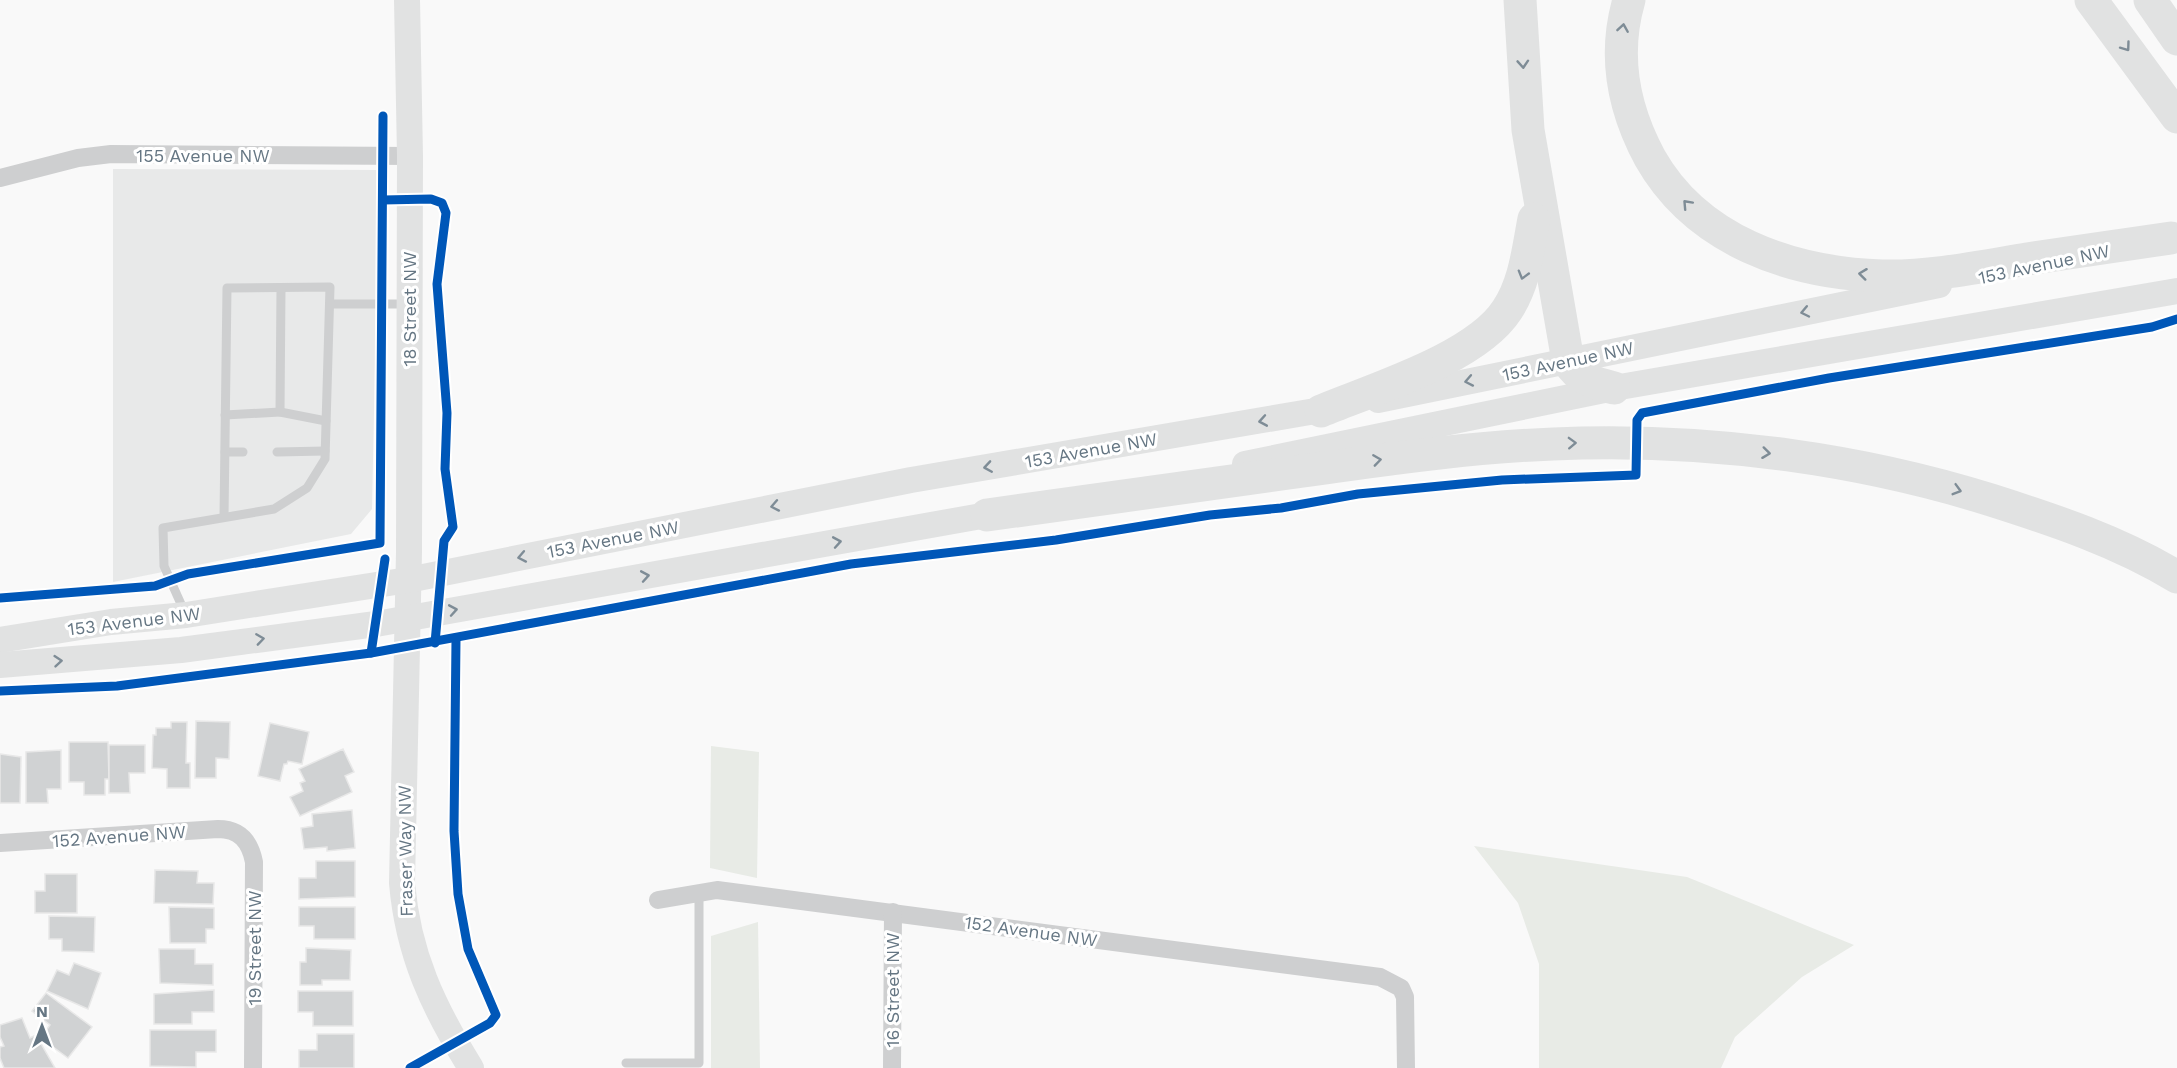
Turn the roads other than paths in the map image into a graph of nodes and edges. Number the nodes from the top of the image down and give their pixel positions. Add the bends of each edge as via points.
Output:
1 (407, 0) edge
2 (1520, 0) edge
3 (1629, 0) edge
4 (2091, 0) edge
5 (2150, 0) edge
6 (2177, 39) edge
7 (2177, 117) edge
8 (410, 156) junction
9 (0, 178) edge
10 (1538, 196) junction
11 (2174, 237) edge
12 (281, 288) junction
13 (2177, 291) edge
14 (330, 304) junction
15 (409, 304) junction
16 (1568, 361) junction
17 (1614, 388) junction
18 (1321, 411) junction
19 (280, 412) junction
20 (225, 415) junction
21 (326, 421) junction
22 (325, 451) junction
23 (225, 452) junction
24 (243, 452) dead end
25 (277, 452) dead end
26 (987, 515) junction
27 (224, 517) junction
28 (2177, 577) edge
29 (408, 580) junction
30 (186, 615) junction
31 (406, 619) junction
32 (0, 640) edge
33 (0, 665) edge
34 (238, 833) joint
35 (0, 843) edge
36 (699, 891) junction
37 (658, 900) dead end
38 (893, 912) junction
39 (626, 1063) dead end
40 (254, 1068) edge
41 (471, 1068) edge
42 (892, 1068) edge
43 (1406, 1068) edge

1 - 8 main road, 18 Street NW
2 -> 10 highway via 1528,130
11 -> 3 highway via 1935,273 1882,276 1798,266 1746,246 1702,221 1661,177 1636,132 1625,98 1621,64 1621,37
4 -> 7 highway
5 - 6 highway
8 - 9 street, 155 Avenue NW via 93,155
8 - 15 main road, 18 Street NW
10 - 16 highway
10 -> 18 highway via 1520,284 1507,310 1489,332 1456,355
11 -> 16 main road, 153 Avenue NW
12 - 14 lane via 330,287
12 - 19 lane
12 - 20 lane via 226,288
13 - 17 main road, 153 Avenue NW
14 - 15 lane
14 - 21 lane
15 - 29 main road, 18 Street NW
16 - 17 highway via 1581,377
16 -> 18 main road, 153 Avenue NW
17 - 26 main road, 153 Avenue NW
18 -> 29 main road, 153 Avenue NW via 899,482
19 - 20 lane
19 - 21 lane
20 - 23 lane
21 - 22 lane
22 - 25 lane
22 - 27 lane via 325,459 307,488 274,509
23 - 24 lane
23 - 27 lane
26 -> 28 highway via 1407,456 1536,445 1668,445 1800,458 1953,488 2060,522
31 -> 26 main road, 153 Avenue NW
27 - 30 lane via 163,528 164,566
29 - 30 main road, 153 Avenue NW
29 - 31 main road, 18 Street NW
30 - 32 main road, 153 Avenue NW via 111,622
33 -> 31 main road, 153 Avenue NW via 181,650
31 - 41 main road, Fraser Way NW via 402,883 407,928 426,986
34 - 35 street, 152 Avenue NW via 218,829
34 - 40 street, 19 Street NW via 250,847 254,862
36 - 37 street, 152 Avenue NW
36 - 38 street, 152 Avenue NW
36 - 39 lane via 699,1063
38 - 42 street, 16 Street NW
38 - 43 street, 152 Avenue NW via 1380,977 1401,988 1405,997

